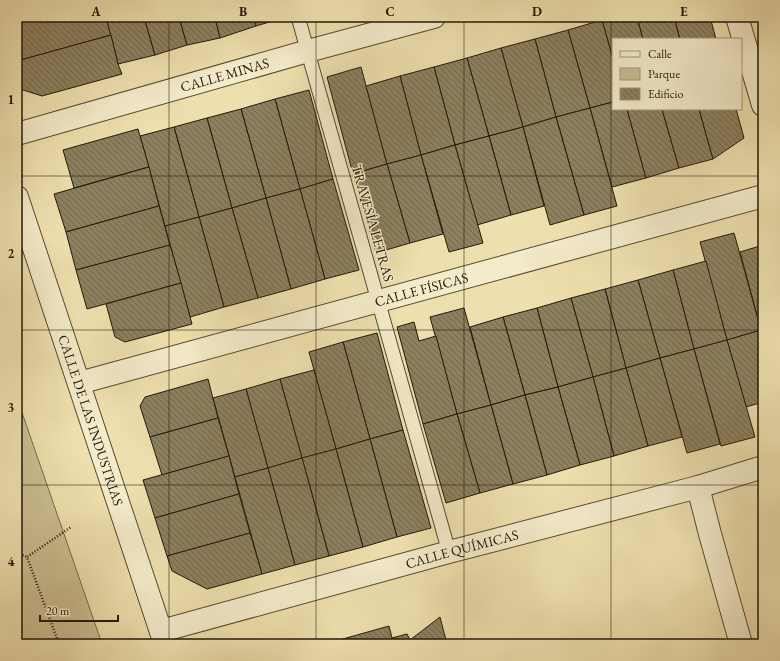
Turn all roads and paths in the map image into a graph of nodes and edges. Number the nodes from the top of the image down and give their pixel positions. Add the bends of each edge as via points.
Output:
1 (298, 17) edge
2 (434, 17) edge
3 (737, 17) edge
4 (308, 51) junction
5 (763, 105) edge
6 (17, 134) edge
7 (763, 196) edge
8 (17, 197) edge
9 (378, 301) junction
10 (80, 383) junction
11 (763, 467) edge
12 (698, 487) junction
13 (71, 527) dead end
14 (449, 552) junction
15 (17, 553) edge
16 (27, 557) junction
17 (163, 638) edge
18 (59, 644) edge
19 (741, 644) edge

1 - 4 lane, TRAVESÍA LETRAS
2 - 4 street, CALLE MINAS
3 - 5 street
4 - 6 street, CALLE MINAS
4 - 9 lane, TRAVESÍA LETRAS
7 - 9 street, CALLE FÍSICAS
8 - 10 street, CALLE DE LAS INDUSTRIAS
9 - 10 street, CALLE FÍSICAS
9 - 14 lane, TRAVESÍA LETRAS
10 - 17 street, CALLE DE LAS INDUSTRIAS
11 - 12 street, CALLE QUÍMICAS
12 - 14 street, CALLE QUÍMICAS
12 - 19 street
13 - 16 path
14 - 17 street, CALLE QUÍMICAS
15 - 16 path
16 - 18 path

